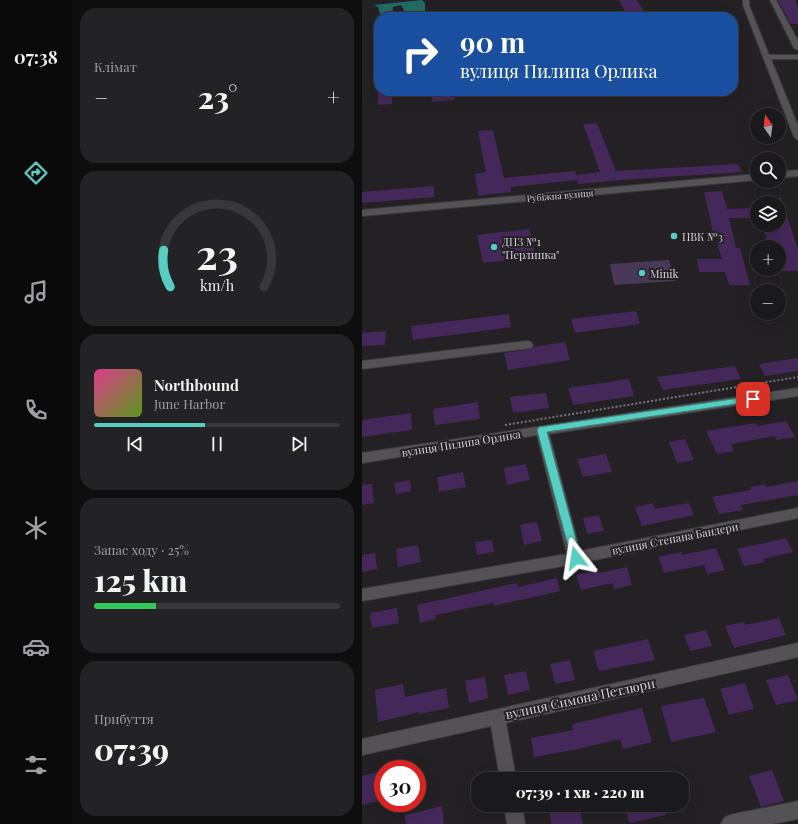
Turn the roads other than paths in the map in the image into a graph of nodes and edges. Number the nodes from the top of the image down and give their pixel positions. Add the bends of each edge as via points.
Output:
1 (746, 0) edge
2 (773, 0) edge
3 (787, 26) junction
4 (798, 27) edge
5 (798, 48) edge
6 (768, 57) junction
7 (798, 57) edge
8 (798, 137) edge
9 (798, 173) edge
10 (786, 174) edge
11 (750, 178) edge
12 (362, 213) edge
13 (527, 344) dead end
14 (362, 365) edge
15 (798, 392) edge
16 (542, 430) junction
17 (362, 458) edge
18 (798, 513) edge
19 (576, 558) junction
20 (362, 595) edge
21 (798, 650) edge
22 (497, 716) junction
23 (362, 747) edge
24 (507, 772) edge
25 (798, 810) edge
26 (514, 812) edge
27 (516, 824) edge
28 (730, 824) edge

1 - 6 street
2 - 3 street
3 - 4 street
3 - 5 street
6 - 7 street
6 - 8 street
9 - 10 street
11 - 12 street, Рубіжна вулиця
13 - 14 street
15 - 16 street, вулиця Пилипа Орлика
16 - 17 street, вулиця Пилипа Орлика
16 - 19 street
18 - 19 street, вулиця Степана Бандери
19 - 20 street, вулиця Степана Бандери
21 - 22 street, вулиця Симона Петлюри
22 - 23 street, вулиця Симона Петлюри
22 - 24 street
25 - 28 street
26 - 27 street

